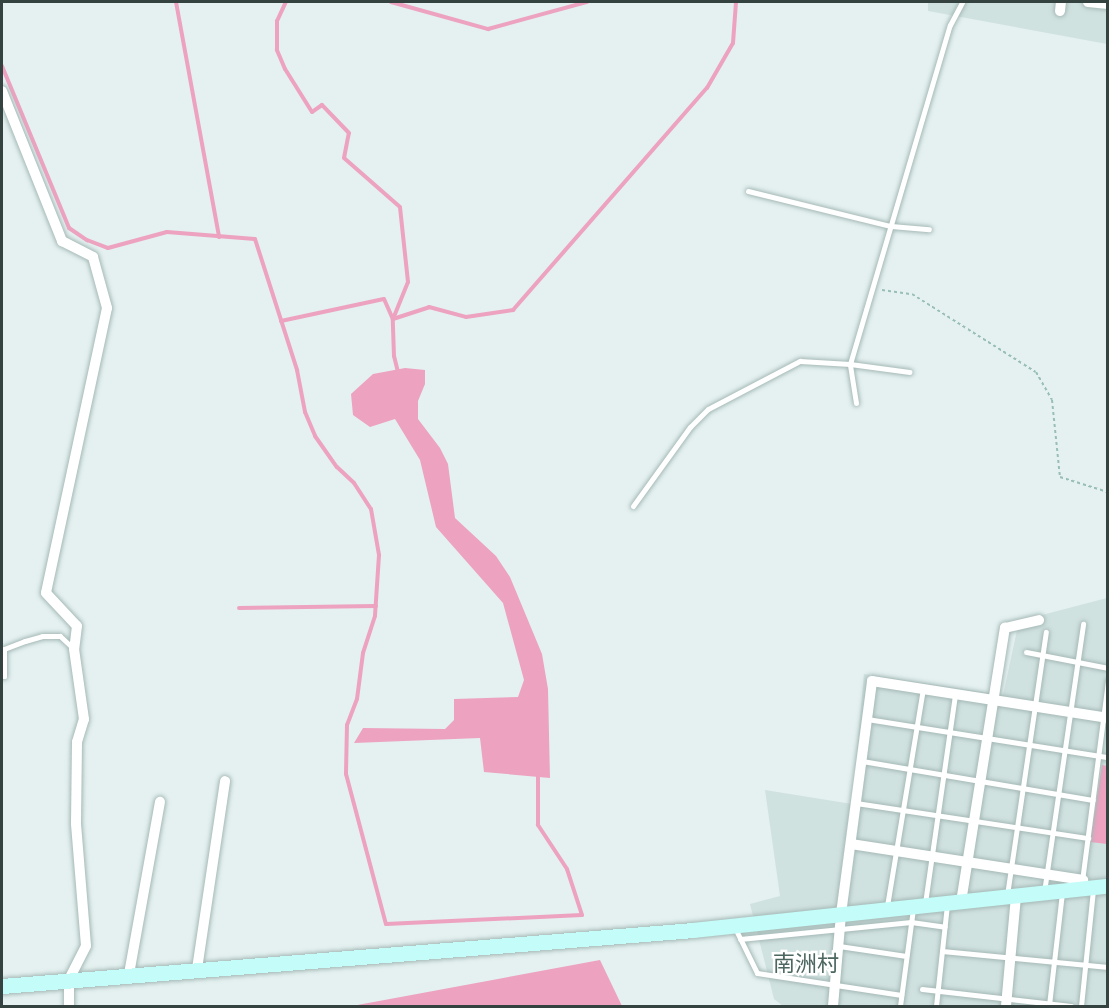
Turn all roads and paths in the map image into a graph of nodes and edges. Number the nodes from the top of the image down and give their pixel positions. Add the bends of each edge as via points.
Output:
1 (962, 2) edge
2 (1088, 2) edge
3 (1107, 4) edge
4 (2, 91) edge
5 (748, 191) dead end
6 (891, 226) junction
7 (929, 229) dead end
8 (872, 288) junction
9 (850, 364) junction
10 (909, 372) dead end
11 (856, 404) dead end
12 (1107, 492) edge
13 (633, 506) dead end
14 (1039, 620) dead end
15 (1083, 624) dead end
16 (1046, 632) dead end
17 (74, 649) junction
18 (1026, 652) dead end
19 (1043, 656) junction
20 (1078, 662) junction
21 (1107, 668) edge
22 (2, 676) edge
23 (1107, 680) edge
24 (923, 689) junction
25 (955, 694) junction
26 (994, 700) junction
27 (1035, 706) junction
28 (1070, 712) junction
29 (1105, 718) edge
30 (867, 719) junction
31 (917, 726) junction
32 (950, 732) junction
33 (987, 738) junction
34 (1029, 745) junction
35 (1065, 750) junction
36 (1098, 755) junction
37 (1107, 757) edge
38 (862, 761) junction
39 (910, 769) junction
40 (943, 775) junction
41 (225, 781) dead end
42 (980, 781) junction
43 (1023, 788) junction
44 (1058, 794) junction
45 (1092, 800) junction
46 (160, 802) dead end
47 (856, 803) junction
48 (903, 810) junction
49 (937, 815) junction
50 (974, 821) junction
51 (1017, 827) junction
52 (1052, 832) junction
53 (1088, 838) junction
54 (851, 844) junction
55 (896, 851) junction
56 (931, 857) junction
57 (967, 862) junction
58 (1011, 869) junction
59 (1046, 874) junction
60 (1091, 886) edge
61 (1062, 891) junction
62 (1043, 893) junction
63 (1011, 896) junction
64 (954, 903) junction
65 (886, 910) junction
66 (916, 911) junction
67 (841, 921) junction
68 (945, 927) junction
69 (737, 932) junction
70 (839, 946) junction
71 (942, 951) junction
72 (906, 956) junction
73 (1010, 958) junction
74 (1054, 962) junction
75 (1085, 965) junction
76 (1107, 967) edge
77 (197, 969) junction
78 (129, 974) junction
79 (69, 979) junction
80 (835, 985) junction
81 (2, 986) edge
82 (922, 988) dead end
83 (938, 990) junction
84 (902, 995) junction
85 (1006, 1003) edge
86 (1048, 1005) edge
87 (69, 1006) edge
88 (833, 1006) edge
89 (900, 1006) edge
90 (936, 1006) edge
91 (1071, 1006) edge
92 (1081, 1006) edge

1 - 6 lane via 950,25
2 - 3 street
4 - 17 street via 62,242 93,257 107,308 46,593 77,627
5 - 6 lane
6 - 7 lane
6 - 8 lane
8 - 9 lane
8 - 12 path via 912,294 1036,372 1052,400 1060,477
9 - 10 lane
9 - 11 lane
9 - 13 lane via 800,361 708,409 690,427
14 - 26 street via 1005,628
15 - 20 lane
16 - 19 lane
17 - 22 lane via 60,636 24,641 4,650
17 - 79 street via 84,719 77,742 76,824 86,946
18 - 19 lane
19 - 20 lane
19 - 27 lane
20 - 21 lane
20 - 28 lane
23 - 29 lane
24 - 25 street
24 - 30 street via 873,681
24 - 31 lane
25 - 26 street
25 - 32 lane
26 - 27 street
26 - 33 street
27 - 28 street
27 - 34 lane
28 - 29 street
28 - 35 lane
29 - 36 lane
30 - 31 lane
30 - 38 street
31 - 32 lane
31 - 39 lane
32 - 33 lane
32 - 40 lane
33 - 34 lane
33 - 42 street
34 - 35 lane
34 - 43 lane
35 - 36 lane
35 - 44 lane
36 - 37 lane
36 - 45 lane
38 - 39 lane
38 - 47 street
39 - 40 lane
39 - 48 lane
40 - 42 lane
40 - 49 lane
41 - 77 street
42 - 43 lane
42 - 50 street
43 - 44 lane
43 - 51 lane
44 - 45 lane
44 - 52 lane
45 - 53 lane
46 - 78 street
47 - 48 lane
47 - 54 street
48 - 49 lane
48 - 55 lane
49 - 50 lane
49 - 56 lane
50 - 51 lane
50 - 57 street
51 - 52 lane
51 - 58 lane
52 - 53 lane
52 - 59 lane
53 - 60 lane
54 - 55 street
54 - 67 street
55 - 56 street
55 - 65 lane
56 - 57 street
56 - 66 lane
57 - 58 street
57 - 64 street
58 - 59 street
58 - 63 lane
59 - 60 street
59 - 62 lane
60 - 61 street
60 - 75 lane
61 - 62 street
61 - 74 lane
62 - 63 street
63 - 64 street
63 - 73 street
64 - 66 street
64 - 68 lane
65 - 66 street
65 - 67 street
66 - 67 lane
66 - 68 lane
66 - 72 lane
67 - 69 street
67 - 70 street
68 - 71 lane
69 - 77 street
69 - 80 lane via 757,973
70 - 72 lane
70 - 80 street
71 - 73 lane
71 - 83 lane
72 - 84 lane
73 - 74 lane
73 - 85 street
74 - 75 lane
74 - 86 lane
75 - 76 lane
75 - 92 lane
77 - 78 street
78 - 79 street
79 - 81 street
79 - 87 street
80 - 84 lane
80 - 88 street
82 - 83 lane
83 - 85 lane
83 - 90 lane
84 - 89 lane
85 - 86 lane
86 - 91 lane

